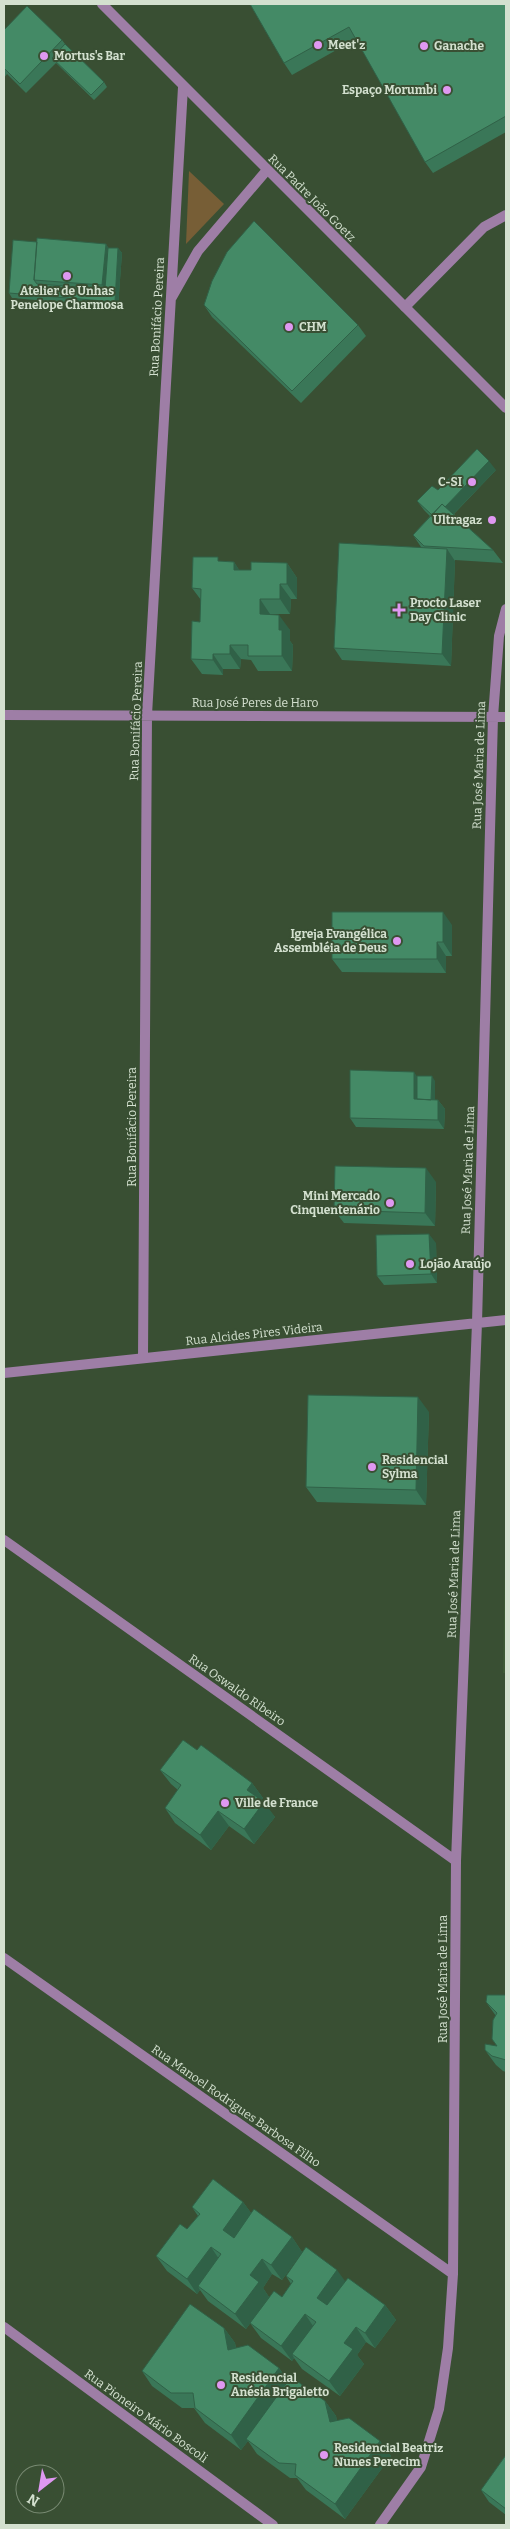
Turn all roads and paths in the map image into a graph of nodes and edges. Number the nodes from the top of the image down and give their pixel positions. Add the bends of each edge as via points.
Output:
1 (102, 4) edge
2 (183, 86) junction
3 (266, 170) junction
4 (506, 215) edge
5 (171, 300) junction
6 (404, 307) junction
7 (506, 408) edge
8 (506, 609) edge
9 (4, 715) edge
10 (147, 715) junction
11 (493, 717) junction
12 (506, 717) edge
13 (506, 1320) edge
14 (477, 1323) junction
15 (143, 1358) junction
16 (4, 1372) edge
17 (4, 1540) edge
18 (456, 1861) junction
19 (4, 1958) edge
20 (453, 2274) junction
21 (4, 2327) edge
22 (273, 2525) edge
23 (380, 2525) edge

1 - 2 street, Rua Padre João Goetz
2 - 3 street, Rua Padre João Goetz
2 - 5 street, Rua Bonifácio Pereira
3 - 5 street via 198,251
3 - 6 street, Rua Padre João Goetz
4 - 6 street via 484,227
5 - 10 street, Rua Bonifácio Pereira
6 - 7 street, Rua Padre João Goetz
8 - 11 street, Rua José Maria de Lima via 499,636
9 - 10 street, Rua José Peres de Haro
10 - 11 street, Rua José Peres de Haro
10 - 15 street, Rua Bonifácio Pereira
11 - 12 street, Rua José Peres de Haro
11 - 14 street, Rua José Maria de Lima
13 - 14 street, Rua Alcides Pires Videira
14 - 15 street, Rua Alcides Pires Videira
14 - 18 street, Rua José Maria de Lima
15 - 16 street, Rua Alcides Pires Videira
17 - 18 street, Rua Oswaldo Ribeiro
18 - 20 street, Rua José Maria de Lima
19 - 20 street, Rua Manoel Rodrigues Barbosa Filho
20 - 23 street, Rua José Maria de Lima via 448,2348 439,2409 420,2466
21 - 22 street, Rua Pioneiro Mário Boscoli

